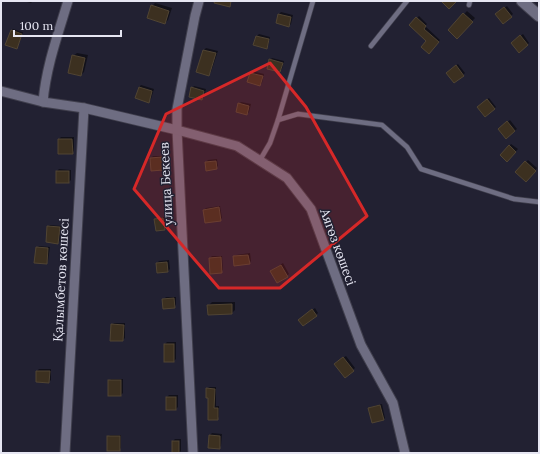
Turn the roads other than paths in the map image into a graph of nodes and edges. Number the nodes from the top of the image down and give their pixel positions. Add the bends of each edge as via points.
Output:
1 (68, 1) edge
2 (199, 1) edge
3 (313, 1) edge
4 (407, 1) edge
5 (522, 1) edge
6 (539, 16) edge
7 (371, 46) dead end
8 (1, 91) edge
9 (43, 102) junction
10 (84, 108) junction
11 (278, 120) junction
12 (177, 130) junction
13 (260, 160) junction
14 (539, 202) edge
15 (65, 453) edge
16 (193, 453) edge
17 (405, 453) edge

1 - 9 street via 48,68
2 - 12 street via 177,109
3 - 11 lane
4 - 7 lane
5 - 6 street
8 - 9 street, улица Бекеев
9 - 10 street, улица Бекеев
10 - 12 street, улица Бекеев
10 - 15 street, Қалымбетов көшесі
11 - 13 lane via 270,143
11 - 14 lane via 298,114 382,125 407,147 421,169 514,199
12 - 13 street, Аягөз көшесі via 237,146
12 - 16 street, улица Бекеев
13 - 17 street, Аягөз көшесі via 287,178 311,209 361,345 393,403

